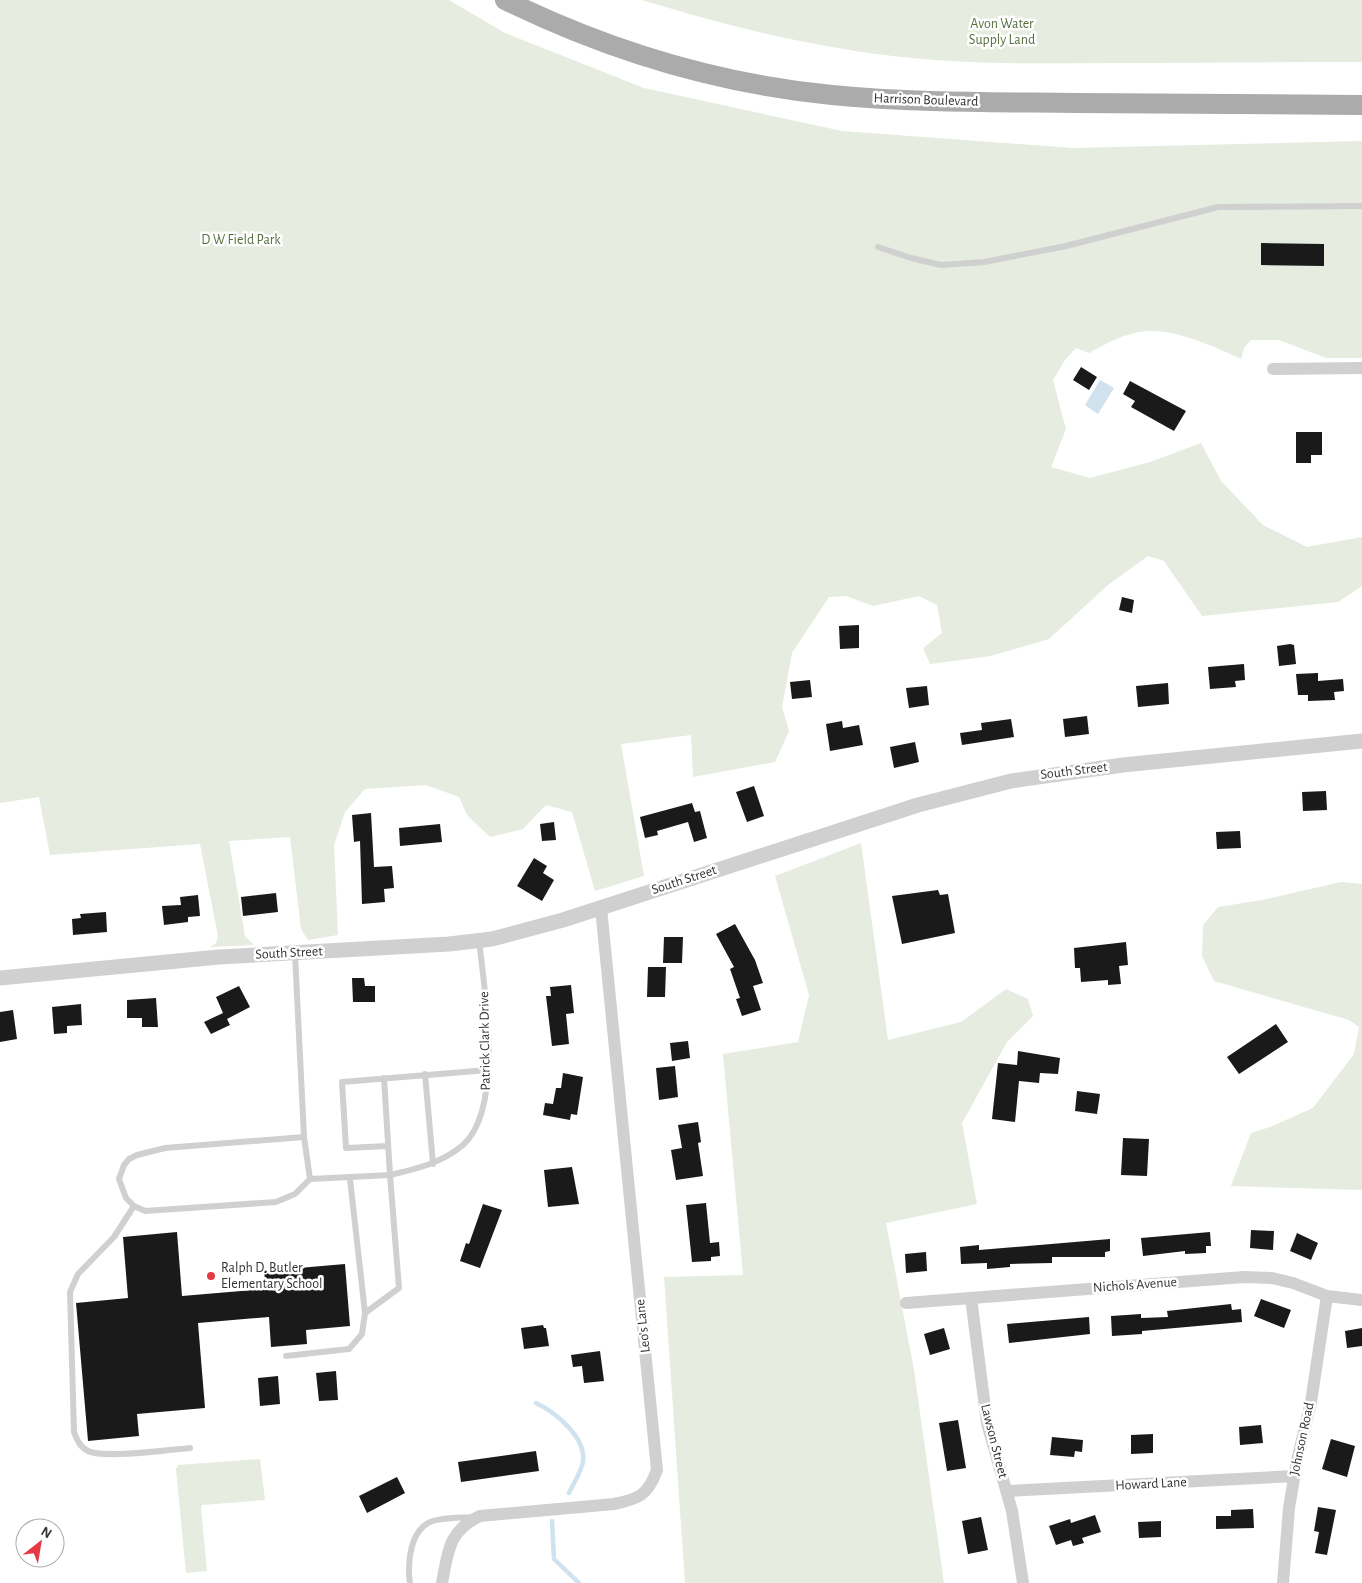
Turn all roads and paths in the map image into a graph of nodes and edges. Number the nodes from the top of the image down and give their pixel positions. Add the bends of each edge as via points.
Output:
1 (505, 0) edge
2 (1362, 105) edge
3 (1362, 206) edge
4 (878, 246) dead end
5 (1362, 368) edge
6 (1273, 369) dead end
7 (1362, 741) edge
8 (600, 908) junction
9 (479, 941) junction
10 (295, 952) junction
11 (0, 978) edge
12 (488, 1070) junction
13 (425, 1074) junction
14 (384, 1078) junction
15 (304, 1137) junction
16 (388, 1146) junction
17 (434, 1164) junction
18 (390, 1175) junction
19 (350, 1178) junction
20 (310, 1179) junction
21 (134, 1206) junction
22 (1328, 1296) junction
23 (971, 1298) junction
24 (1362, 1300) edge
25 (906, 1303) dead end
26 (365, 1312) junction
27 (286, 1356) dead end
28 (190, 1448) dead end
29 (1294, 1476) junction
30 (1008, 1491) junction
31 (480, 1516) junction
32 (410, 1583) edge
33 (442, 1583) edge
34 (1023, 1583) edge
35 (1283, 1583) edge

1 - 2 main road, Harrison Boulevard via 576,32 674,64 731,79 829,95 935,102
3 - 4 lane via 1218,207 1066,246 984,262 942,265
5 - 6 street
7 - 8 street, South Street via 1122,764 1011,781 866,821
8 - 9 street, South Street via 519,933
8 - 31 street, Leo's Lane via 656,1470 652,1484 644,1494 630,1501
9 - 10 street, South Street
9 - 12 lane, Patrick Clark Drive via 485,986
10 - 11 street, South Street
10 - 15 lane
12 - 13 lane
12 - 17 lane, Patrick Clark Drive via 484,1111 476,1128 464,1144
13 - 14 lane
13 - 17 lane
14 - 16 lane
14 - 16 lane via 342,1082 346,1148
15 - 20 lane
15 - 21 lane via 165,1148 137,1154 124,1165 119,1179 126,1198
16 - 18 lane
17 - 18 lane, Patrick Clark Drive
18 - 19 lane, Patrick Clark Drive
18 - 26 lane via 399,1288
19 - 20 lane, Patrick Clark Drive
19 - 26 lane
20 - 21 lane via 295,1194 276,1202 154,1211
21 - 28 lane via 114,1237 78,1274 70,1292 74,1432 78,1442 88,1451 106,1454
22 - 23 street, Nichols Avenue via 1272,1278 1244,1277
22 - 24 street, Nichols Avenue
22 - 29 street, Johnson Road via 1311,1402
23 - 25 street, Nichols Avenue
23 - 30 street, Lawson Street via 987,1423
26 - 27 lane via 362,1334 349,1349
29 - 30 street, Howard Lane
29 - 35 street, Johnson Road
30 - 34 street, Lawson Street
31 - 32 lane via 431,1522 419,1530 411,1549
31 - 33 street, Leo's Lane via 460,1528 454,1537

